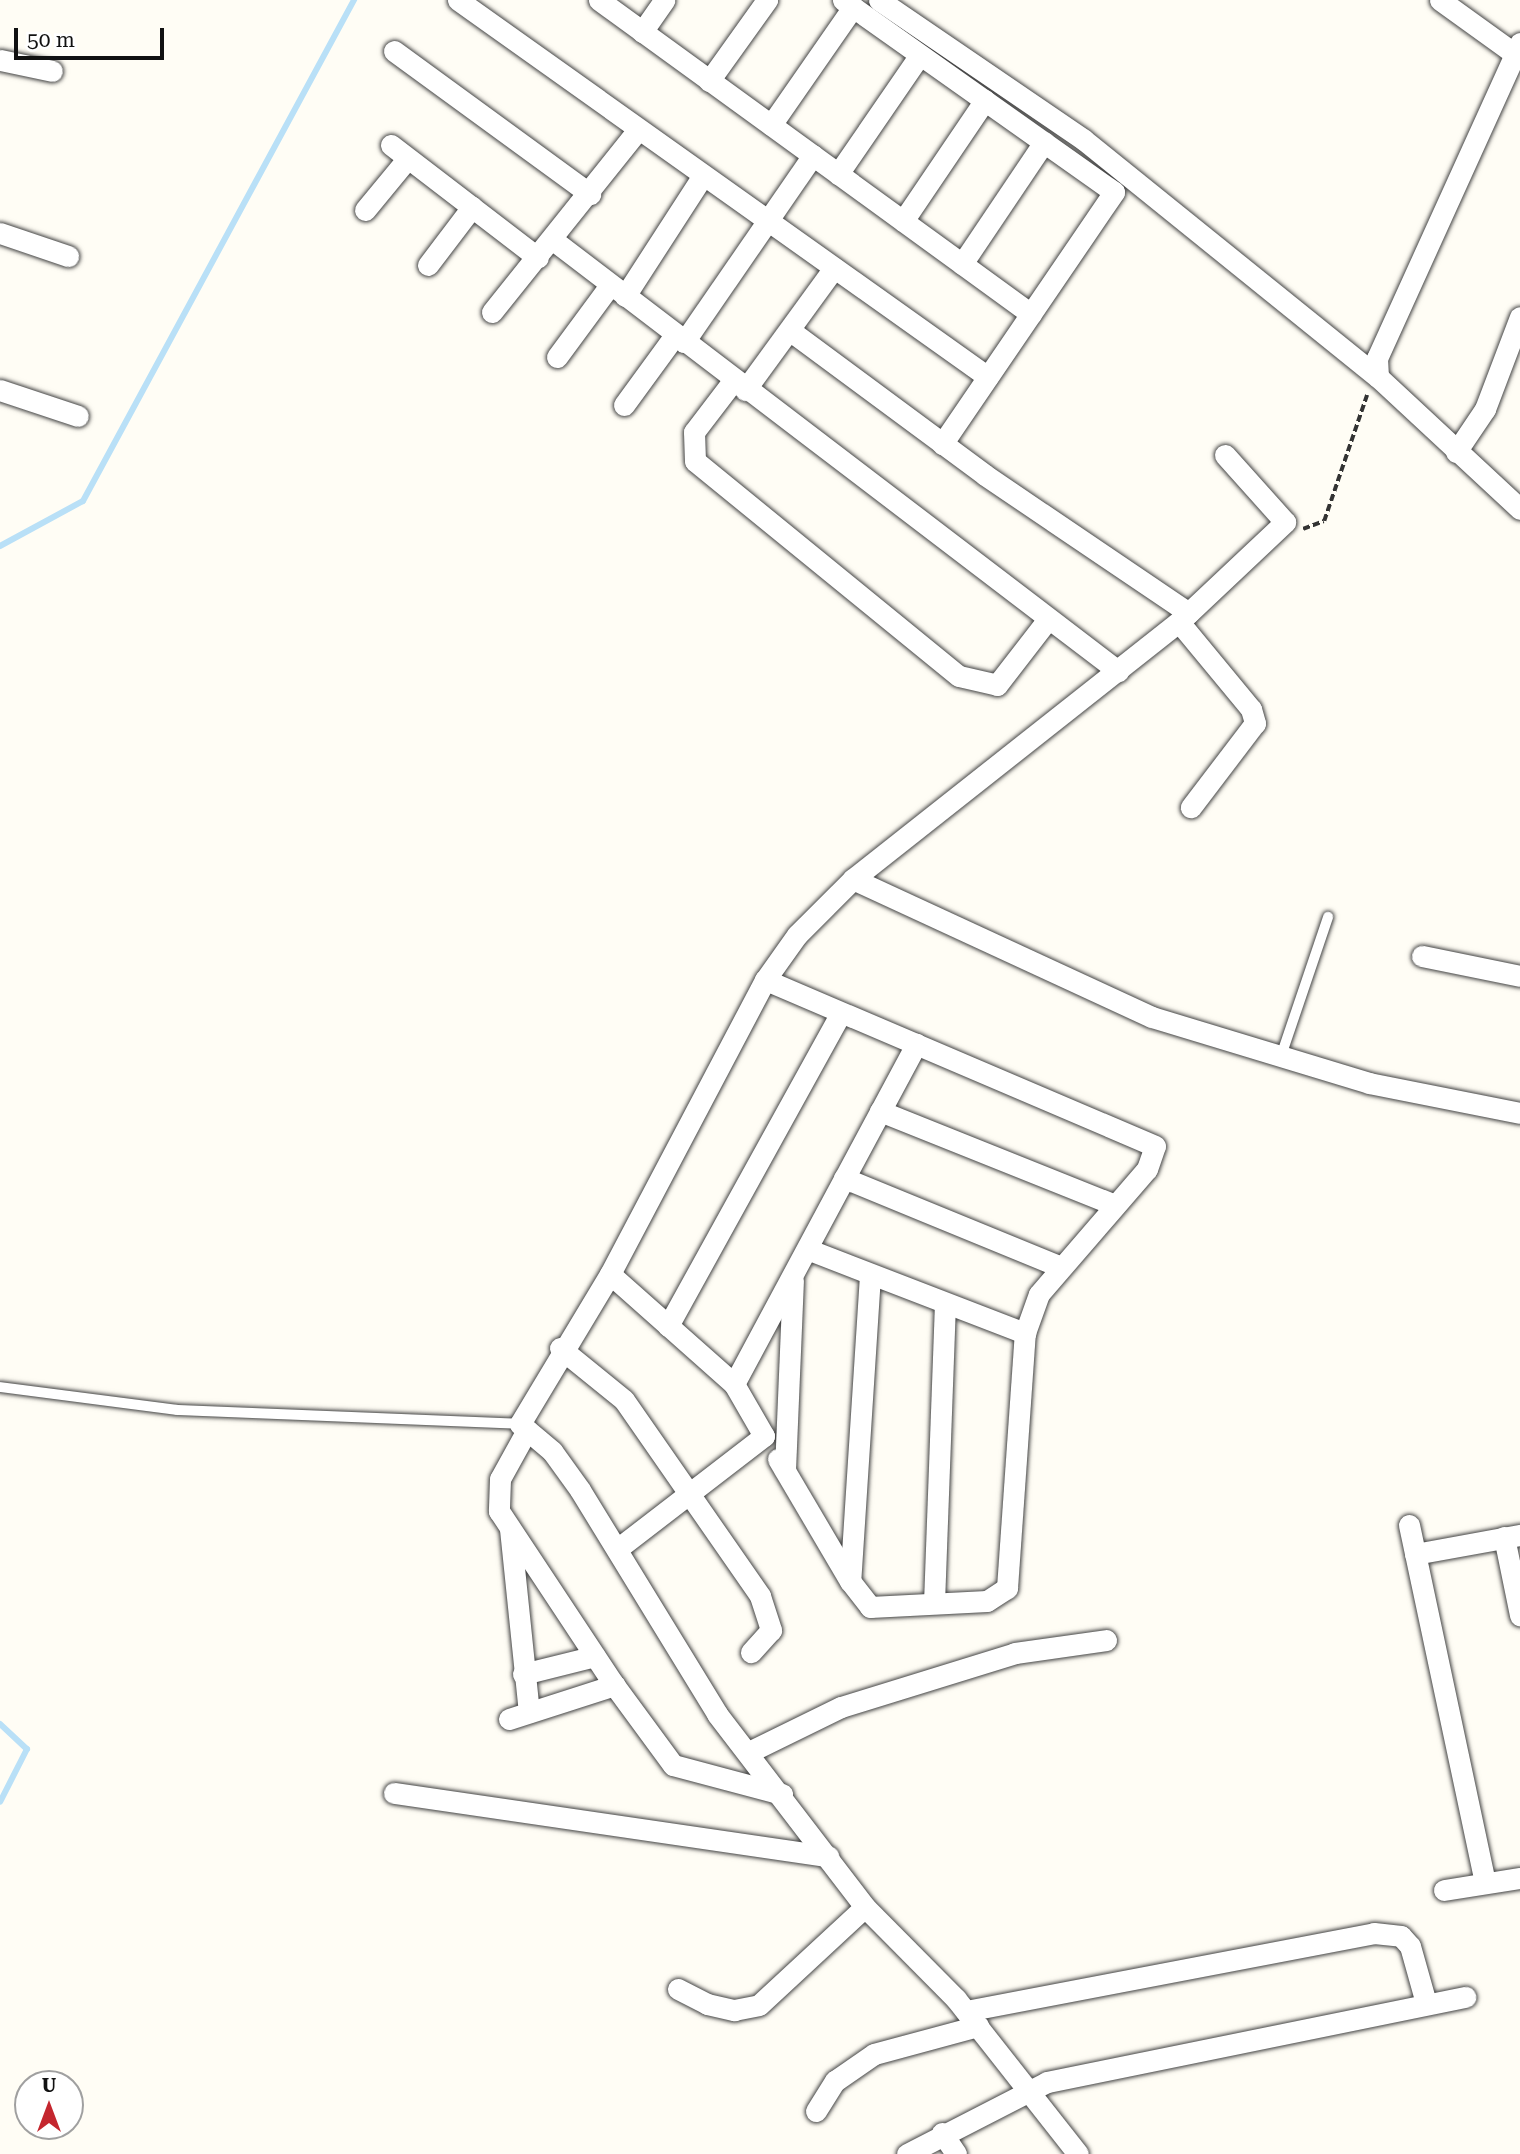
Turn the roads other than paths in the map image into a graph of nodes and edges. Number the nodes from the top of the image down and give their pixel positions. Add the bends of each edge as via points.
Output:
1 (458, 0) edge
2 (599, 0) edge
3 (664, 0) edge
4 (768, 0) edge
5 (879, 0) edge
6 (1440, 0) edge
7 (848, 3) edge
8 (642, 32) junction
9 (1518, 48) edge
10 (394, 51) dead end
11 (919, 56) junction
12 (0, 61) edge
13 (52, 71) dead end
14 (709, 80) junction
15 (985, 100) junction
16 (771, 125) junction
17 (638, 130) junction
18 (1044, 142) junction
19 (813, 155) junction
20 (838, 174) junction
21 (702, 177) junction
22 (590, 194) junction
23 (472, 207) junction
24 (365, 210) dead end
25 (903, 220) junction
26 (764, 221) junction
27 (0, 233) edge
28 (553, 240) junction
29 (68, 256) dead end
30 (538, 258) junction
31 (962, 264) junction
32 (428, 265) dead end
33 (834, 268) junction
34 (617, 290) junction
35 (492, 312) dead end
36 (1031, 314) junction
37 (1520, 317) edge
38 (792, 332) junction
39 (679, 339) junction
40 (557, 356) dead end
41 (988, 377) junction
42 (1378, 377) junction
43 (739, 385) junction
44 (0, 390) edge
45 (624, 405) dead end
46 (78, 416) dead end
47 (942, 444) junction
48 (1456, 452) junction
49 (1226, 456) dead end
50 (1520, 509) edge
51 (1184, 617) junction
52 (1048, 619) junction
53 (1118, 671) junction
54 (1191, 807) dead end
55 (853, 879) junction
56 (1328, 917) dead end
57 (1422, 957) dead end
58 (1520, 976) edge
59 (765, 980) junction
60 (839, 1015) junction
61 (916, 1044) junction
62 (1281, 1056) junction
63 (880, 1111) junction
64 (1520, 1113) edge
65 (844, 1178) junction
66 (1115, 1205) junction
67 (807, 1249) junction
68 (1059, 1266) junction
69 (610, 1274) junction
70 (793, 1275) junction
71 (870, 1275) junction
72 (945, 1305) junction
73 (668, 1326) junction
74 (1024, 1333) junction
75 (560, 1348) junction
76 (734, 1384) junction
77 (0, 1387) edge
78 (524, 1427) junction
79 (764, 1436) junction
80 (785, 1470) junction
81 (692, 1492) junction
82 (1409, 1525) dead end
83 (509, 1527) junction
84 (1512, 1536) edge
85 (620, 1547) junction
86 (1415, 1555) junction
87 (849, 1581) junction
88 (934, 1603) junction
89 (1520, 1615) edge
90 (1106, 1640) dead end
91 (751, 1652) dead end
92 (595, 1656) junction
93 (523, 1674) junction
94 (615, 1685) junction
95 (751, 1751) junction
96 (394, 1793) dead end
97 (782, 1794) junction
98 (828, 1856) junction
99 (1520, 1878) edge
100 (1485, 1883) junction
101 (1444, 1890) dead end
102 (865, 1907) junction
103 (678, 1989) dead end
104 (1465, 1997) dead end
105 (1426, 2003) junction
106 (972, 2018) junction
107 (1029, 2088) junction
108 (816, 2111) dead end
109 (942, 2133) junction
110 (1064, 2145) edge
111 (907, 2154) edge
112 (956, 2154) edge
113 (1078, 2154) edge

1 - 17 street
2 - 8 street
3 - 8 street
4 - 14 street
5 - 42 street via 1084,140
6 - 9 street
7 - 11 street
7 - 16 street
8 - 14 street
9 - 42 street via 1382,337
10 - 22 street
11 - 15 street
11 - 20 street
12 - 13 street
14 - 16 street
15 - 18 street
15 - 25 street
16 - 19 street
17 - 21 street
17 - 22 street
18 - 31 street
18 - 36 street via 1114,192
19 - 20 street
19 - 26 street
20 - 25 street
21 - 26 street
21 - 34 street
22 - 28 street
23 - 24 street via 399,152
23 - 30 street
23 - 32 street
25 - 31 street
26 - 33 street
26 - 39 street
27 - 29 street
28 - 30 street
28 - 34 street
30 - 35 street
31 - 36 street
33 - 38 street
33 - 41 street
34 - 39 street
34 - 40 street
36 - 41 street
37 - 48 street via 1485,408
38 - 43 street
38 - 47 street
39 - 43 street
39 - 45 street
41 - 47 street
42 - 48 street
43 - 52 street
43 - 52 street via 694,432 695,461 959,676 997,685
44 - 46 street
47 - 51 street
48 - 50 street
49 - 51 street via 1285,522
51 - 53 street
51 - 54 street via 1251,709 1255,723
52 - 53 street
53 - 55 street
55 - 59 street via 797,935
55 - 62 street via 1152,1017
56 - 62 lane
57 - 58 street
59 - 60 street
59 - 69 street
60 - 61 street
60 - 73 street
61 - 63 street
61 - 66 street via 1155,1146 1154,1160
62 - 64 street via 1369,1083
63 - 65 street
63 - 66 street
65 - 67 street
65 - 68 street
66 - 68 street
67 - 70 street
67 - 71 street
68 - 74 street via 1039,1294
69 - 73 street
69 - 75 street
70 - 76 street
70 - 80 street
71 - 72 street
71 - 87 street
72 - 74 street
72 - 88 street
73 - 76 street
74 - 88 street via 1007,1588 987,1601
75 - 78 street
75 - 81 street via 624,1400
76 - 79 street
77 - 78 lane via 177,1410
78 - 83 street via 496,1497
78 - 85 street via 552,1451
79 - 80 street
79 - 81 street
80 - 87 street
81 - 85 street
81 - 91 street via 768,1610 770,1635
82 - 86 street
83 - 92 street
83 - 93 street
84 - 86 street
84 - 89 street
85 - 95 street via 718,1714
86 - 100 street
87 - 88 street via 870,1607
90 - 95 street via 1015,1653 841,1707
92 - 93 street
92 - 94 street
93 - 94 street via 519,1716
94 - 97 street via 673,1765
95 - 97 street
96 - 98 street
97 - 98 street
98 - 102 street
99 - 100 street
100 - 101 street
102 - 103 street via 759,2005 707,2004
102 - 106 street
104 - 105 street
105 - 106 street via 1410,1946 1401,1936 1374,1933
105 - 107 street
106 - 107 street
106 - 108 street via 874,2054 835,2081
107 - 109 street
107 - 110 street
109 - 111 street
109 - 112 street
110 - 113 street

